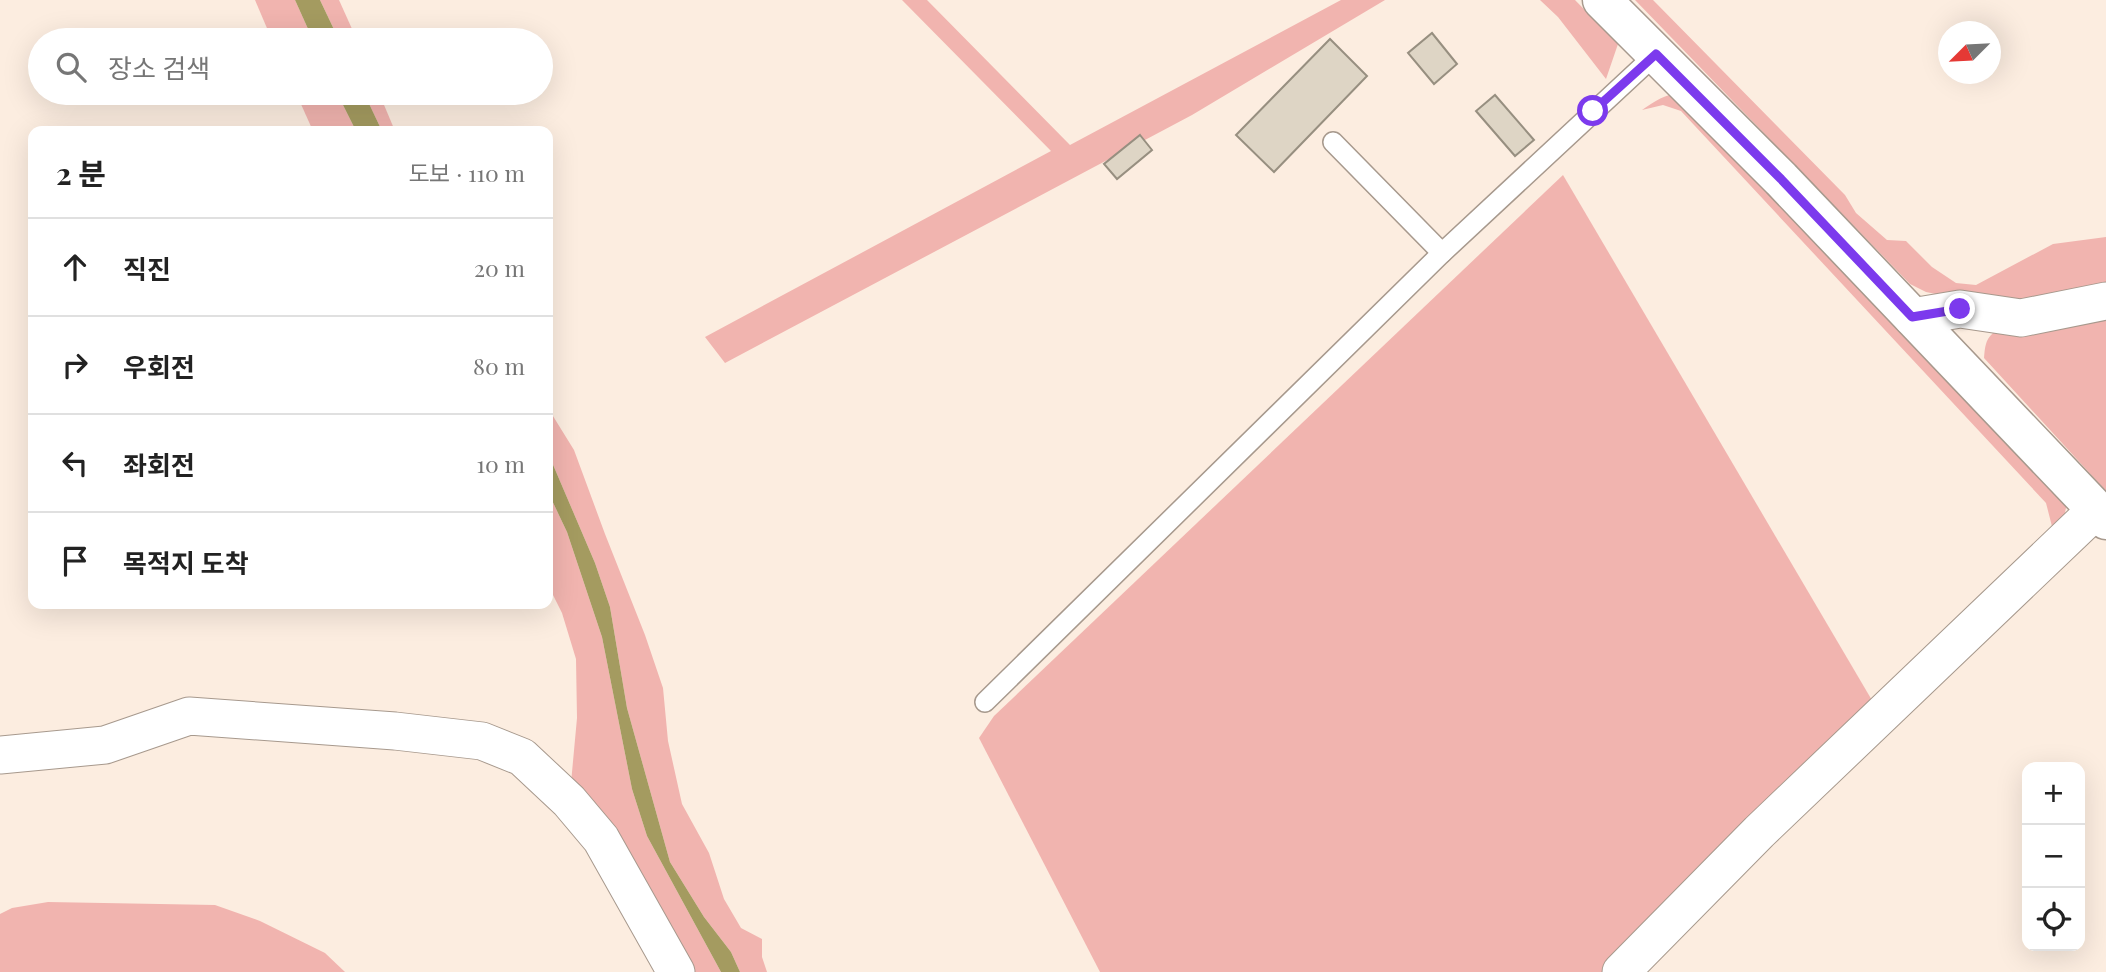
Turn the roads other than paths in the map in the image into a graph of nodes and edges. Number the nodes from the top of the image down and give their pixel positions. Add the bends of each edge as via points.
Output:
1 (1602, 0) edge
2 (1656, 54) junction
3 (1333, 142) dead end
4 (1441, 253) junction
5 (2106, 301) edge
6 (1912, 317) junction
7 (2101, 515) edge
8 (985, 702) dead end
9 (0, 755) edge
10 (676, 972) edge
11 (1621, 972) edge

1 - 2 street
2 - 4 lane
2 - 6 street
3 - 4 lane
4 - 8 lane
5 - 6 street via 2021,318 1960,309
6 - 7 street
7 - 11 street via 1759,832
9 - 10 street via 105,745 189,716 482,741 522,757 601,839

